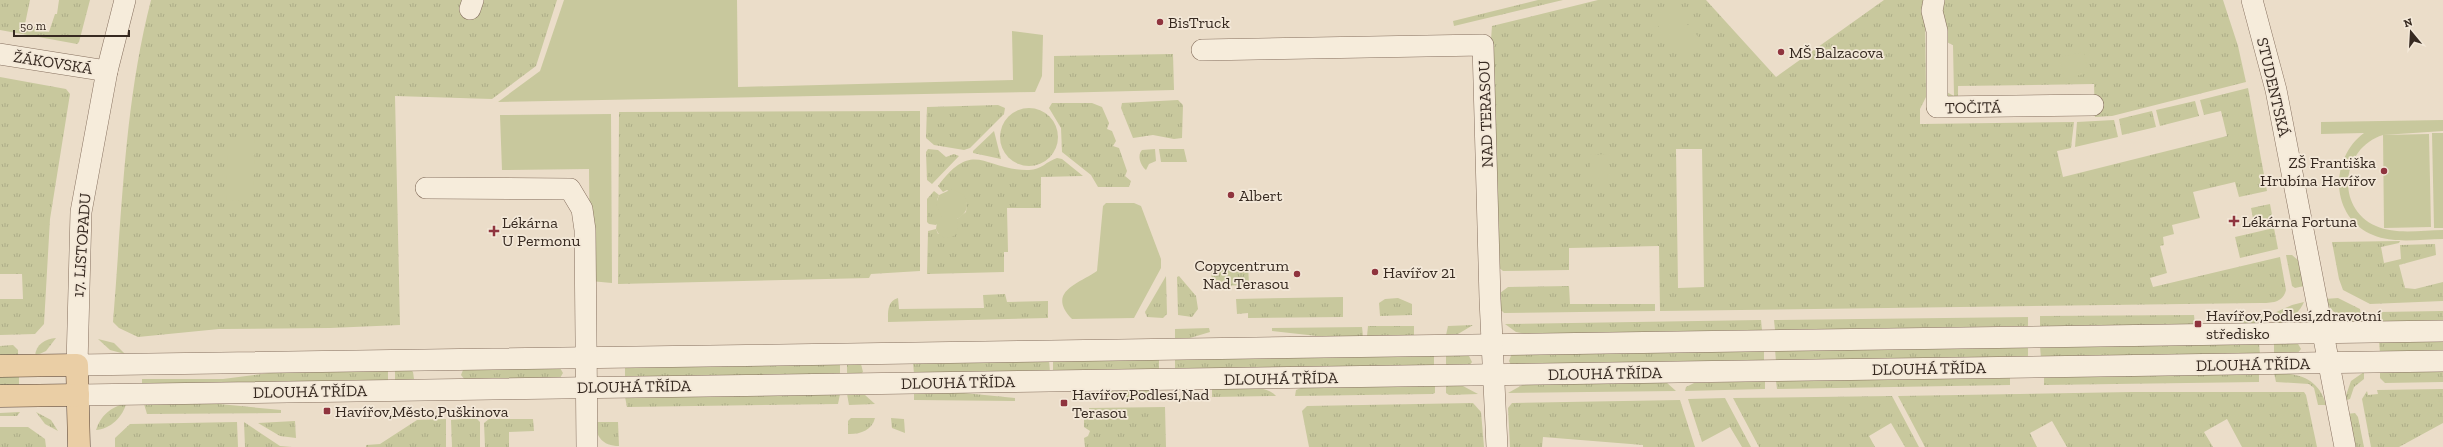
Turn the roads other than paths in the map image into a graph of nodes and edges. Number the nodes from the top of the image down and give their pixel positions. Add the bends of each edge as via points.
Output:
1 (125, 0) edge
2 (1934, 0) edge
3 (2252, 0) edge
4 (1202, 50) dead end
5 (0, 54) edge
6 (107, 71) junction
7 (2093, 105) dead end
8 (426, 188) dead end
9 (2443, 331) edge
10 (2322, 333) junction
11 (1492, 345) junction
12 (586, 358) junction
13 (2443, 361) edge
14 (2328, 363) junction
15 (77, 364) junction
16 (0, 366) edge
17 (1494, 374) junction
18 (586, 387) junction
19 (78, 395) junction
20 (0, 396) edge
21 (79, 447) edge
22 (587, 447) edge
23 (1497, 447) edge
24 (2345, 447) edge

1 - 6 street, 17. LISTOPADU
2 - 7 street, TOČITÁ via 1932,11 1937,32 1937,108
3 - 10 street, STUDENTSKÁ via 2276,90
4 - 11 street, NAD TERASOU via 1483,45
5 - 6 street, ŽÁKOVSKÁ
6 - 15 street, 17. LISTOPADU via 80,212
8 - 12 street, DLOUHÁ TŘÍDA via 570,189 582,209 585,230
9 - 10 street, DLOUHÁ TŘÍDA
10 - 11 street, DLOUHÁ TŘÍDA
10 - 14 street, STUDENTSKÁ
11 - 12 street, DLOUHÁ TŘÍDA
11 - 17 street
12 - 15 street, DLOUHÁ TŘÍDA
12 - 18 street
13 - 14 street, DLOUHÁ TŘÍDA
14 - 17 street, DLOUHÁ TŘÍDA
14 - 24 street, STUDENTSKÁ
15 - 16 main road, DLOUHÁ TŘÍDA
15 - 19 main road, 17. LISTOPADU
17 - 18 street, DLOUHÁ TŘÍDA
17 - 23 street
18 - 19 street, DLOUHÁ TŘÍDA
18 - 22 street
19 - 20 main road, DLOUHÁ TŘÍDA
19 - 21 main road, 17. LISTOPADU

